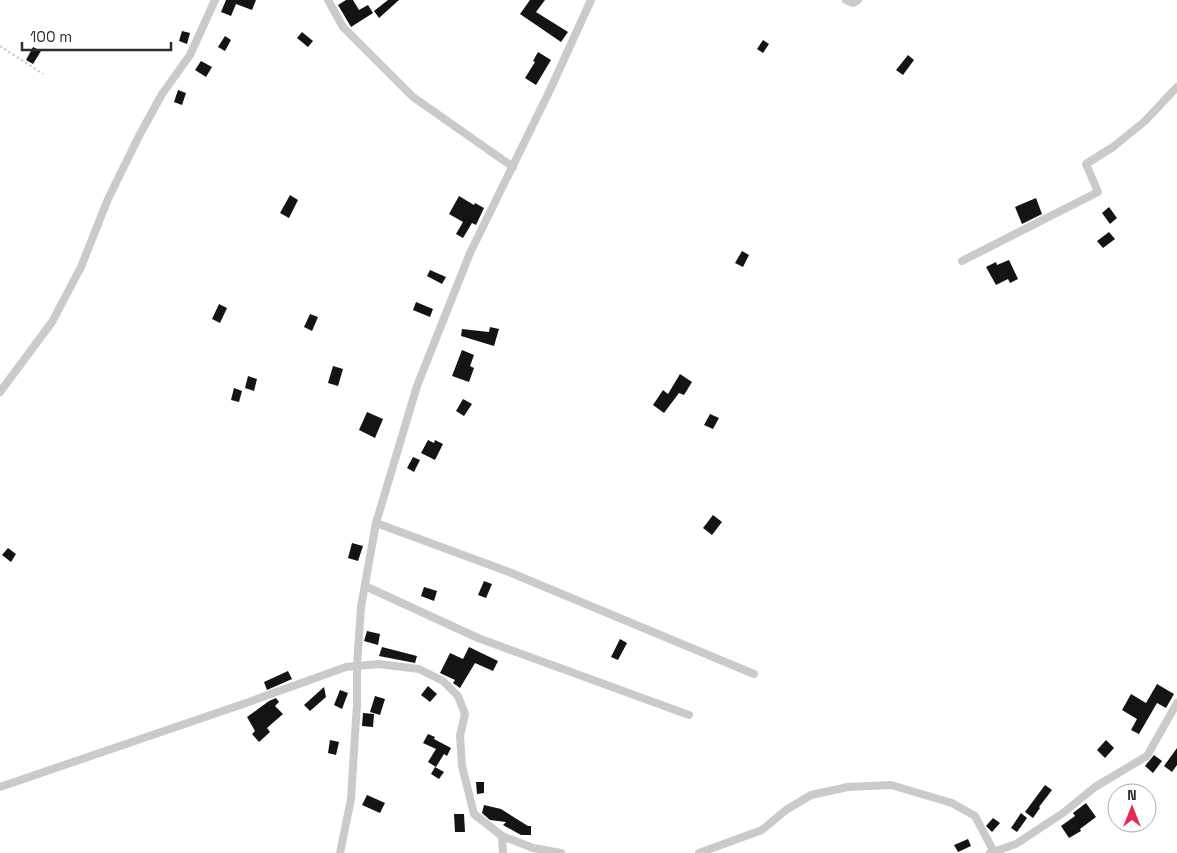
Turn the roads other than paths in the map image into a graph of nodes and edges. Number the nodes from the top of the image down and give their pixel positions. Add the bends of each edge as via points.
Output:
1 (216, 0) edge
2 (328, 0) edge
3 (591, 0) edge
4 (846, 0) edge
5 (858, 0) edge
6 (1177, 87) edge
7 (513, 168) junction
8 (962, 262) dead end
9 (0, 392) edge
10 (376, 523) junction
11 (365, 586) junction
12 (357, 666) junction
13 (754, 674) dead end
14 (1177, 703) edge
15 (689, 715) dead end
16 (0, 788) edge
17 (502, 836) junction
18 (992, 852) edge
19 (340, 853) edge
20 (503, 853) edge
21 (561, 853) edge
22 (700, 853) edge

1 - 9 street via 190,55 138,136 81,267 52,322
2 - 7 street via 343,27 413,97
3 - 7 street
4 - 5 street via 853,3
6 - 8 street via 1145,121 1086,164 1098,192
7 - 10 street via 470,253 417,386
10 - 11 street
10 - 13 street via 509,572
11 - 12 street
11 - 15 street via 478,638
12 - 16 street via 295,684
12 - 17 street via 379,664 419,669 443,681 458,696 466,714 460,736 462,766 474,814
12 - 19 street via 350,799
14 - 18 street via 1147,756 1095,787 1016,844
17 - 20 street
17 - 21 street via 533,848
18 - 22 street via 976,816 952,803 891,785 811,795 762,830

